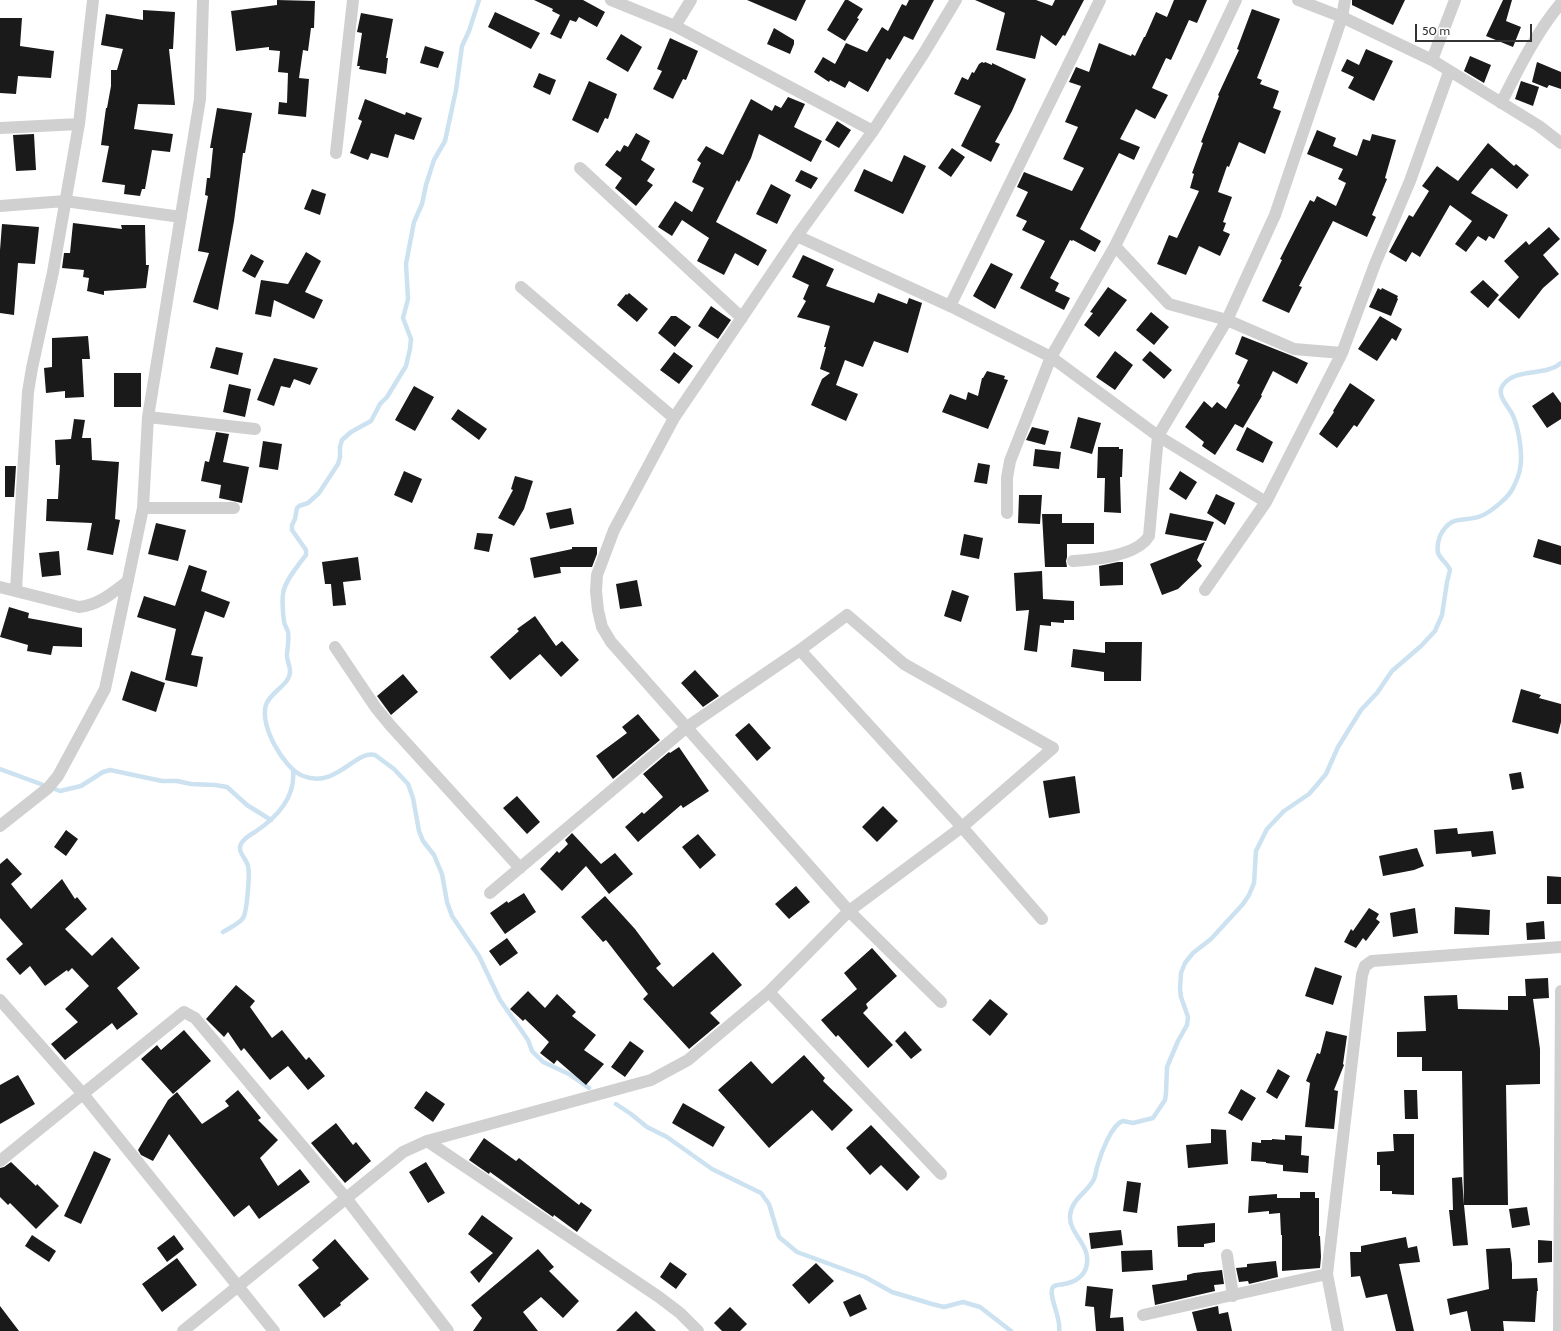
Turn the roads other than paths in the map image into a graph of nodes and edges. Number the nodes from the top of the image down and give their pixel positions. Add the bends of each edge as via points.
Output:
1 (93, 0) edge
2 (203, 0) edge
3 (354, 0) edge
4 (611, 0) edge
5 (691, 0) edge
6 (956, 0) edge
7 (1100, 0) edge
8 (1236, 0) edge
9 (1298, 0) edge
10 (1345, 0) edge
11 (1455, 0) edge
12 (1561, 3) edge
13 (1342, 17) junction
14 (675, 26) junction
15 (1432, 60) junction
16 (1449, 72) junction
17 (1501, 103) junction
18 (78, 124) junction
19 (0, 128) edge
20 (873, 131) junction
21 (1561, 143) edge
22 (336, 153) dead end
23 (580, 168) dead end
24 (65, 201) junction
25 (0, 206) edge
26 (181, 217) junction
27 (796, 236) junction
28 (1115, 246) junction
29 (521, 288) dead end
30 (950, 306) junction
31 (742, 318) junction
32 (1227, 320) junction
33 (1342, 353) junction
34 (1051, 357) junction
35 (148, 417) junction
36 (674, 418) junction
37 (255, 429) dead end
38 (1158, 436) junction
39 (1266, 502) junction
40 (143, 508) junction
41 (234, 508) dead end
42 (1007, 513) dead end
43 (1073, 561) dead end
44 (128, 581) junction
45 (0, 587) edge
46 (16, 590) junction
47 (1205, 590) dead end
48 (336, 647) dead end
49 (800, 650) junction
50 (687, 727) junction
51 (0, 826) edge
52 (962, 827) junction
53 (520, 868) junction
54 (490, 893) dead end
55 (849, 911) junction
56 (1042, 920) dead end
57 (1561, 947) edge
58 (1561, 991) edge
59 (769, 992) junction
60 (0, 1000) edge
61 (941, 1002) dead end
62 (83, 1094) junction
63 (427, 1141) junction
64 (0, 1161) edge
65 (941, 1174) dead end
66 (346, 1198) junction
67 (1227, 1255) dead end
68 (1327, 1274) junction
69 (239, 1286) junction
70 (1233, 1296) junction
71 (1143, 1315) dead end
72 (183, 1331) edge
73 (274, 1331) edge
74 (448, 1331) edge
75 (698, 1331) edge
76 (1338, 1331) edge
77 (1559, 1331) edge

1 - 18 street
2 - 26 street via 200,99
3 - 22 street
4 - 14 street
5 - 14 street
6 - 20 street
7 - 30 street
8 - 28 street
9 - 13 street
10 - 13 street
11 - 15 street
12 - 17 street via 1534,40
13 - 15 street
13 - 32 street via 1275,215
14 - 20 street
15 - 16 street
16 - 17 street
16 - 33 street via 1410,181 1375,264
17 - 21 street
18 - 19 street
18 - 24 street
20 - 27 street
23 - 31 street
24 - 25 street
24 - 26 street
24 - 46 street via 28,392
26 - 35 street
27 - 30 street
27 - 31 street
28 - 32 street via 1169,304
28 - 34 street
29 - 36 street
30 - 34 street
31 - 36 street
32 - 33 street via 1294,349
32 - 38 street
33 - 39 street
34 - 38 street
34 - 42 street via 1010,461 1007,478
35 - 37 street
35 - 40 street
36 - 50 street via 614,530 598,576 596,591 602,627 611,642
38 - 39 street
38 - 43 street via 1149,536 1145,542 1117,555 1098,560
39 - 47 street
40 - 41 street
40 - 44 street
44 - 46 street via 99,602 79,607
44 - 51 street via 106,689 58,776 48,788
45 - 46 street
48 - 53 street via 390,725
49 - 50 street
49 - 52 street
49 - 52 street via 847,615 904,664 1053,748
50 - 53 street
50 - 55 street
52 - 55 street
52 - 56 street
53 - 54 street
55 - 59 street
55 - 61 street
57 - 68 street via 1372,961 1366,966 1361,982
58 - 77 street
59 - 63 street via 688,1060 651,1080
59 - 65 street
60 - 62 street
62 - 64 street
62 - 66 street via 184,1012 195,1018
62 - 69 street
63 - 66 street via 403,1152
63 - 75 street via 659,1297 680,1312
66 - 69 street
66 - 74 street
67 - 70 street
68 - 70 street
68 - 76 street
69 - 72 street
69 - 73 street
70 - 71 street

